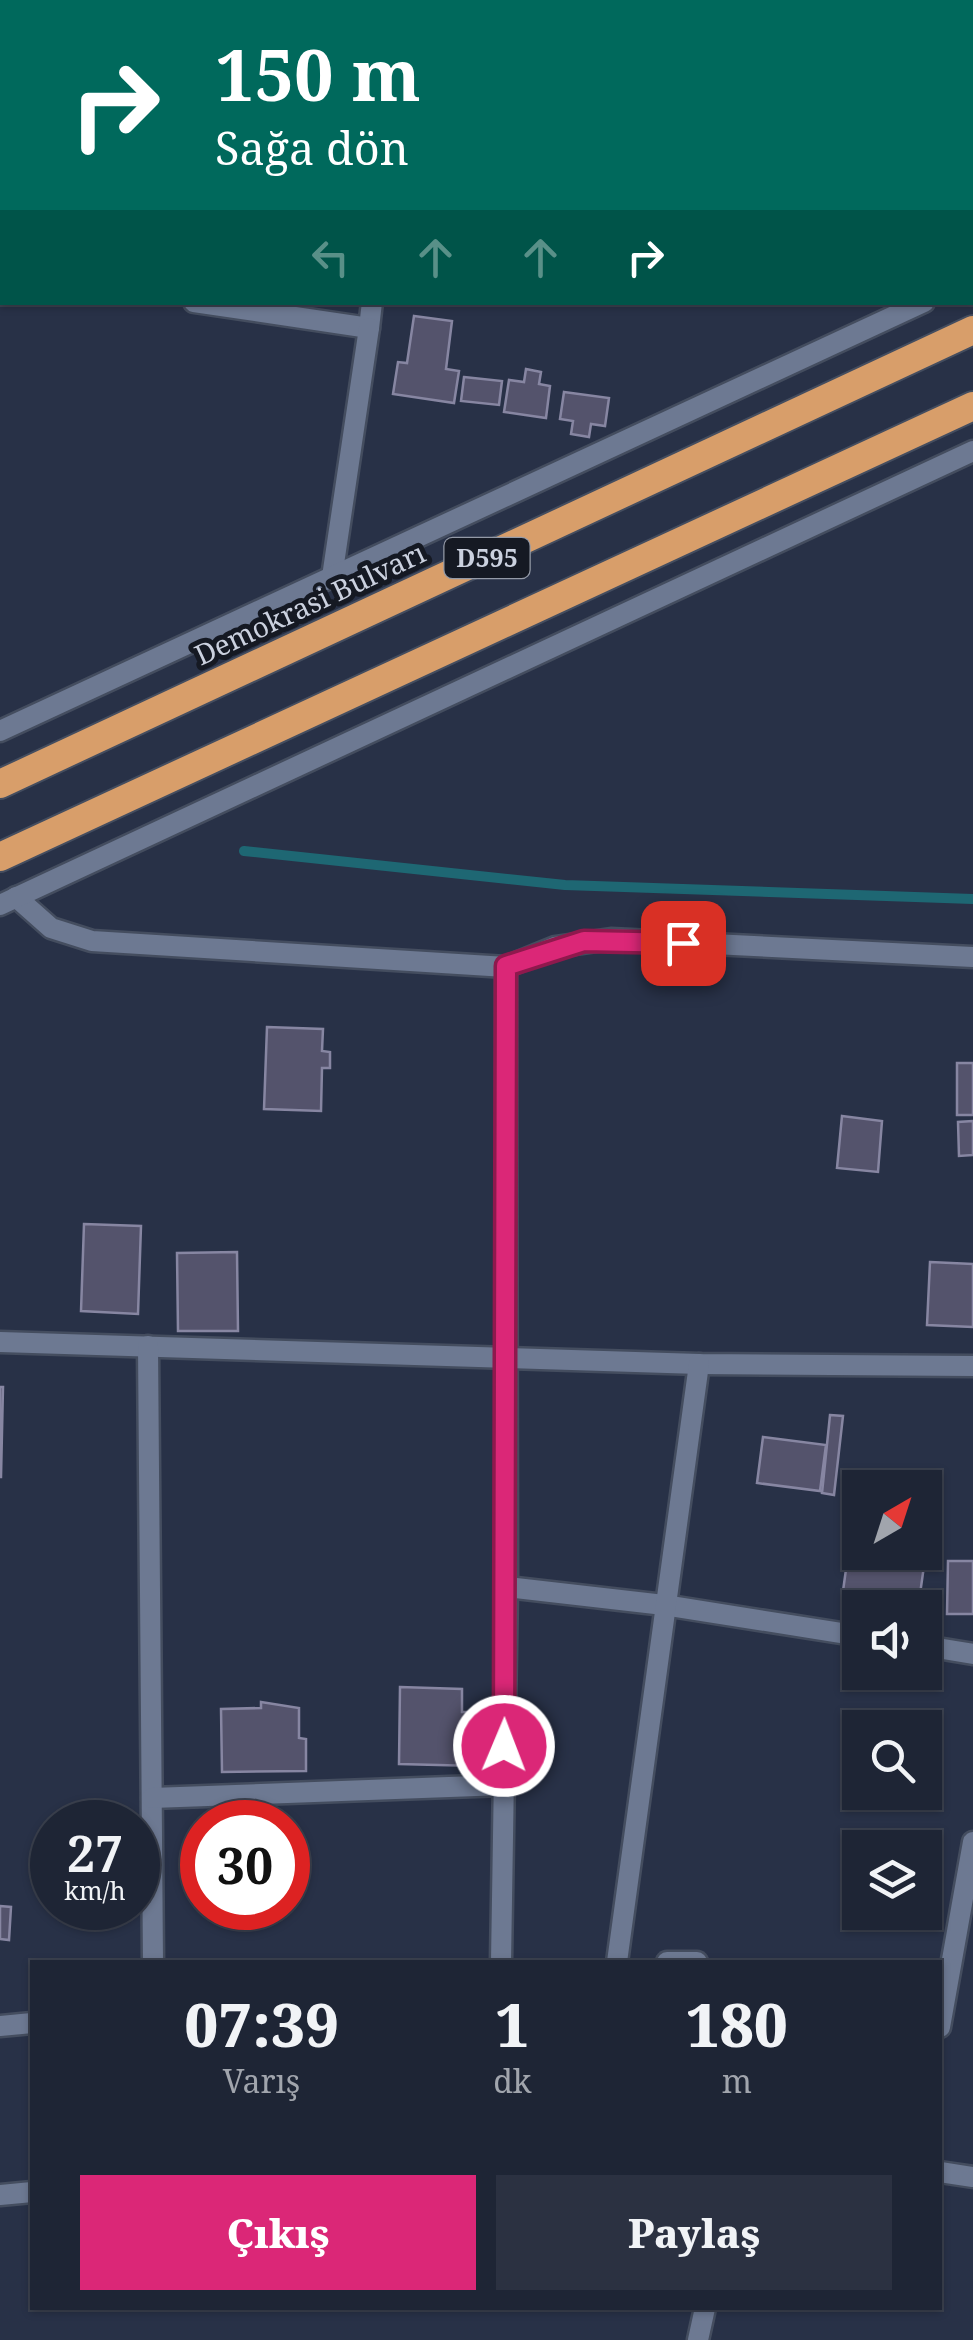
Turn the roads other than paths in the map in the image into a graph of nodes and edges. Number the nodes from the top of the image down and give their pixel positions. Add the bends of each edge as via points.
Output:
1 (214, 305) edge
2 (372, 305) edge
3 (918, 305) edge
4 (369, 328) junction
5 (973, 330) edge
6 (973, 406) edge
7 (973, 451) edge
8 (332, 577) junction
9 (0, 731) edge
10 (0, 784) edge
11 (0, 858) edge
12 (8, 901) edge
13 (973, 957) edge
14 (506, 966) junction
15 (0, 1342) edge
16 (148, 1346) junction
17 (507, 1355) junction
18 (699, 1364) junction
19 (973, 1366) edge
20 (507, 1588) junction
21 (664, 1605) junction
22 (842, 1633) edge
23 (942, 1649) edge
24 (973, 1654) edge
25 (504, 1785) junction
26 (152, 1798) junction
27 (973, 1842) edge
28 (153, 1960) edge
29 (501, 1960) edge
30 (616, 1960) edge
31 (942, 2013) edge
32 (30, 2023) edge
33 (0, 2026) edge
34 (942, 2172) edge
35 (973, 2177) edge
36 (30, 2192) edge
37 (0, 2195) edge
38 (705, 2310) edge
39 (698, 2340) edge

1 - 4 street
2 - 4 street
3 - 8 street
4 - 8 street
5 - 10 highway, Demokrasi Bulvarı / D595
6 - 11 highway, D595
7 - 12 street
8 - 9 street
12 - 14 street via 51,928 92,941
13 - 14 street via 611,939 555,947
14 - 17 street
15 - 16 street
16 - 17 street
16 - 26 street
17 - 18 street
17 - 20 street
18 - 19 street
18 - 21 street
20 - 21 street
20 - 25 street
21 - 22 street
21 - 30 street
23 - 24 street
25 - 26 street
25 - 29 street
26 - 28 street
27 - 31 street
32 - 33 street
34 - 35 street
36 - 37 street
38 - 39 street

